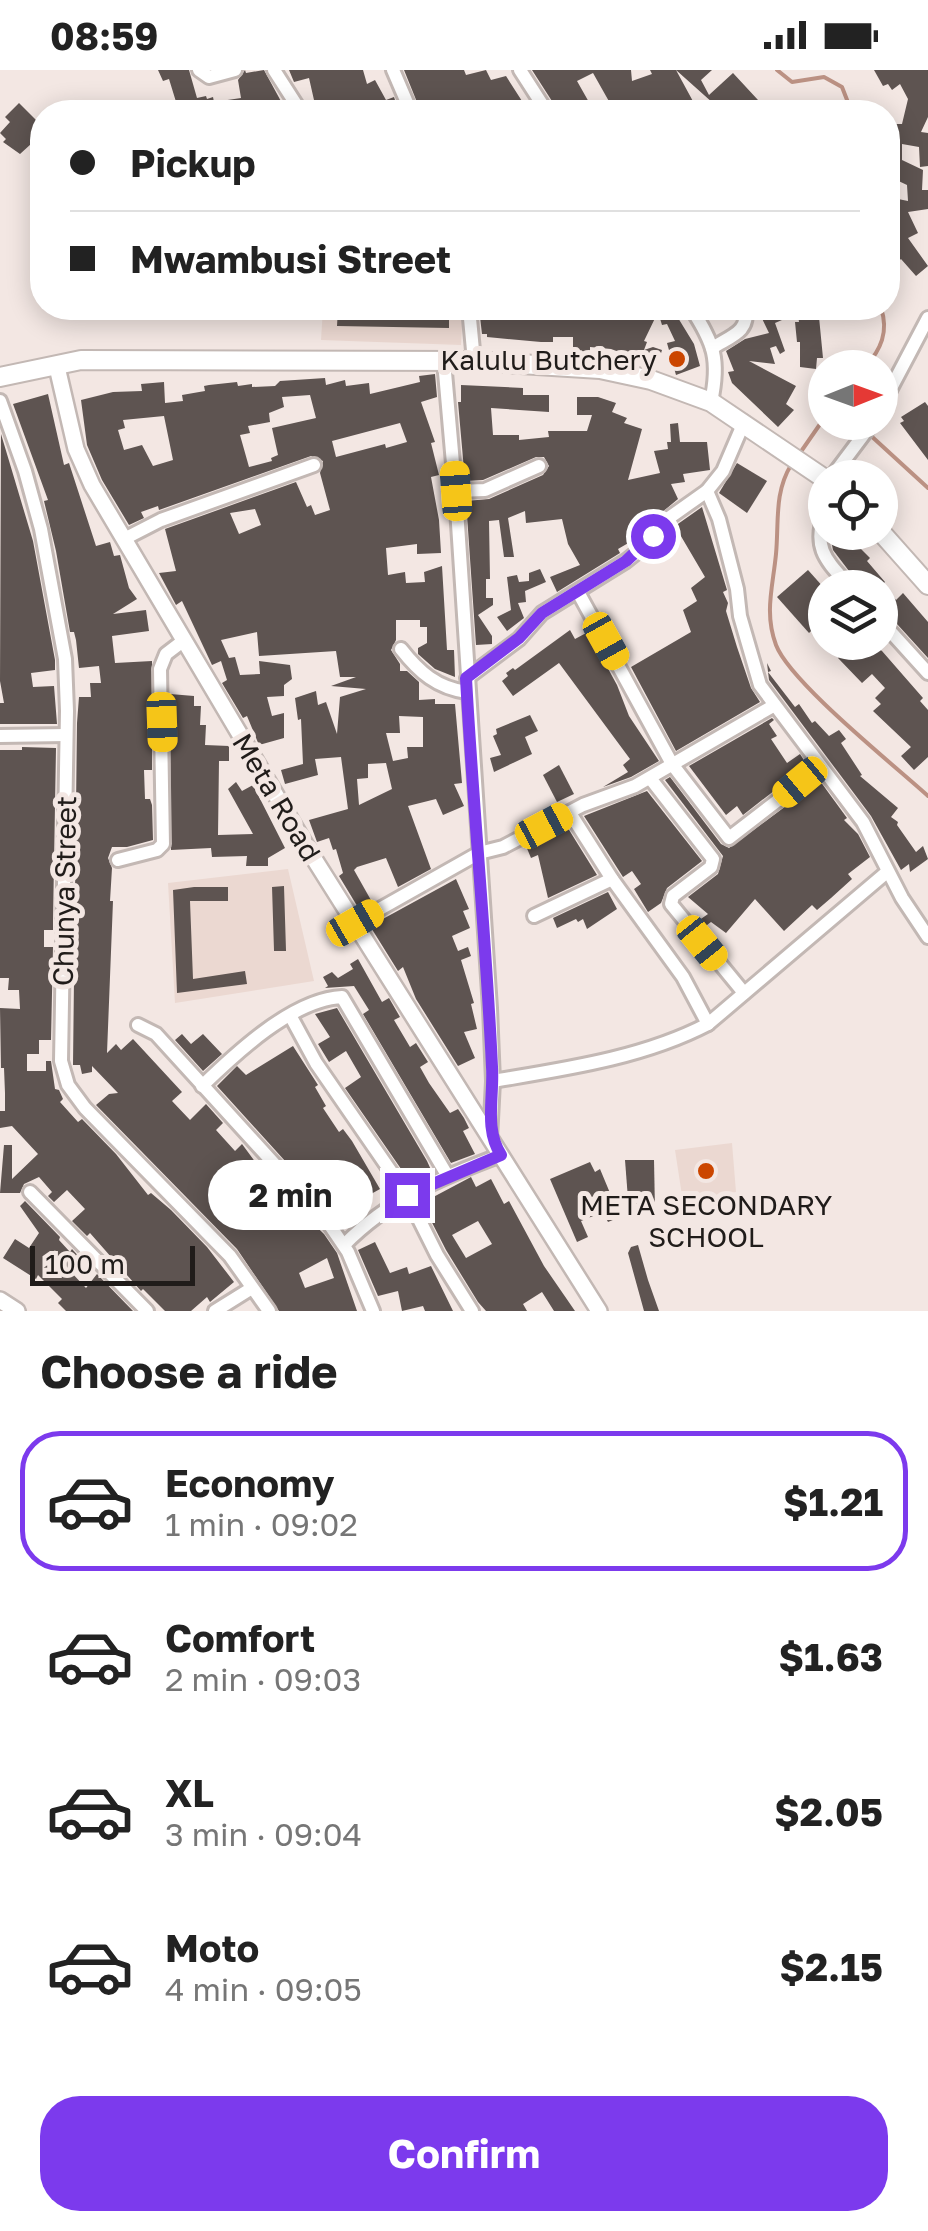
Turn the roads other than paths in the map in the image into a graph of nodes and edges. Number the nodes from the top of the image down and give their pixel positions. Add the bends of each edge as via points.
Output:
1 (199, 70) edge
2 (236, 70) edge
3 (274, 70) edge
4 (394, 70) edge
5 (520, 70) edge
6 (293, 100) edge
7 (406, 100) edge
8 (539, 100) edge
9 (928, 318) edge
10 (470, 320) edge
11 (697, 320) edge
12 (748, 320) edge
13 (712, 348) junction
14 (444, 362) junction
15 (474, 362) junction
16 (57, 366) junction
17 (898, 375) edge
18 (0, 378) edge
19 (0, 401) edge
20 (711, 402) junction
21 (744, 422) junction
22 (860, 440) edge
23 (838, 460) edge
24 (314, 465) dead end
25 (808, 465) edge
26 (539, 466) dead end
27 (456, 491) junction
28 (707, 492) junction
29 (124, 538) junction
30 (821, 550) edge
31 (897, 550) edge
32 (836, 570) edge
33 (928, 585) edge
34 (578, 592) junction
35 (898, 640) edge
36 (183, 641) junction
37 (401, 648) dead end
38 (928, 673) edge
39 (467, 685) junction
40 (773, 706) junction
41 (66, 735) junction
42 (0, 736) edge
43 (672, 764) junction
44 (821, 767) junction
45 (650, 778) junction
46 (570, 812) junction
47 (479, 852) junction
48 (118, 860) dead end
49 (888, 872) junction
50 (612, 879) junction
51 (534, 916) dead end
52 (355, 923) junction
53 (928, 937) edge
54 (744, 993) junction
55 (291, 1017) junction
56 (708, 1024) junction
57 (138, 1025) dead end
58 (493, 1081) junction
59 (202, 1086) junction
60 (490, 1139) junction
61 (501, 1155) junction
62 (447, 1175) junction
63 (30, 1192) dead end
64 (407, 1195) junction
65 (344, 1245) junction
66 (252, 1288) junction
67 (0, 1300) edge
68 (17, 1311) edge
69 (147, 1311) edge
70 (216, 1311) edge
71 (269, 1311) edge
72 (372, 1311) edge
73 (472, 1311) edge
74 (599, 1311) edge

1 - 2 street via 210,77
3 - 6 street
4 - 7 street
5 - 8 street
9 - 17 street
10 - 15 street
11 - 13 street
12 - 13 street
13 - 20 street via 717,362
14 - 15 main road
14 - 16 main road via 81,360
14 - 27 street
15 - 20 main road via 600,369
16 - 18 main road
16 - 29 street, Meta Road via 83,468
19 - 41 street, Chunya Street via 52,578
20 - 21 main road
21 - 25 main road
21 - 28 street
22 - 23 street
24 - 29 street
26 - 27 street via 485,490
27 - 39 street
28 - 34 street
28 - 40 street via 738,589 752,665
29 - 36 street, Meta Road
30 - 32 street
31 - 33 main road
34 - 39 street via 542,613
34 - 43 street
35 - 38 street
36 - 48 street via 160,669 162,844
36 - 52 street, Meta Road
37 - 39 street via 442,686
39 - 47 street
40 - 43 street
40 - 44 street
41 - 42 street
41 - 66 street, Chunya Street via 60,1042 68,1085 230,1256
43 - 44 street via 730,839
43 - 45 street
44 - 49 street via 863,822
45 - 46 street
45 - 54 street via 713,859 671,904
46 - 47 street
46 - 50 street
47 - 52 street
47 - 58 street
49 - 53 street
49 - 54 street
50 - 51 street
50 - 56 street via 683,977
52 - 60 street, Meta Road
54 - 56 street
55 - 59 street via 240,1049
55 - 62 street via 336,997 346,1000
55 - 64 street
56 - 58 street via 586,1064
57 - 59 street via 156,1034
58 - 60 street
59 - 65 street
60 - 61 street, Meta Road
61 - 62 street
61 - 74 street, Meta Road
62 - 64 street
63 - 69 street
64 - 65 street
64 - 73 street
65 - 72 street
66 - 70 street
66 - 71 street, Chunya Street
67 - 68 street

